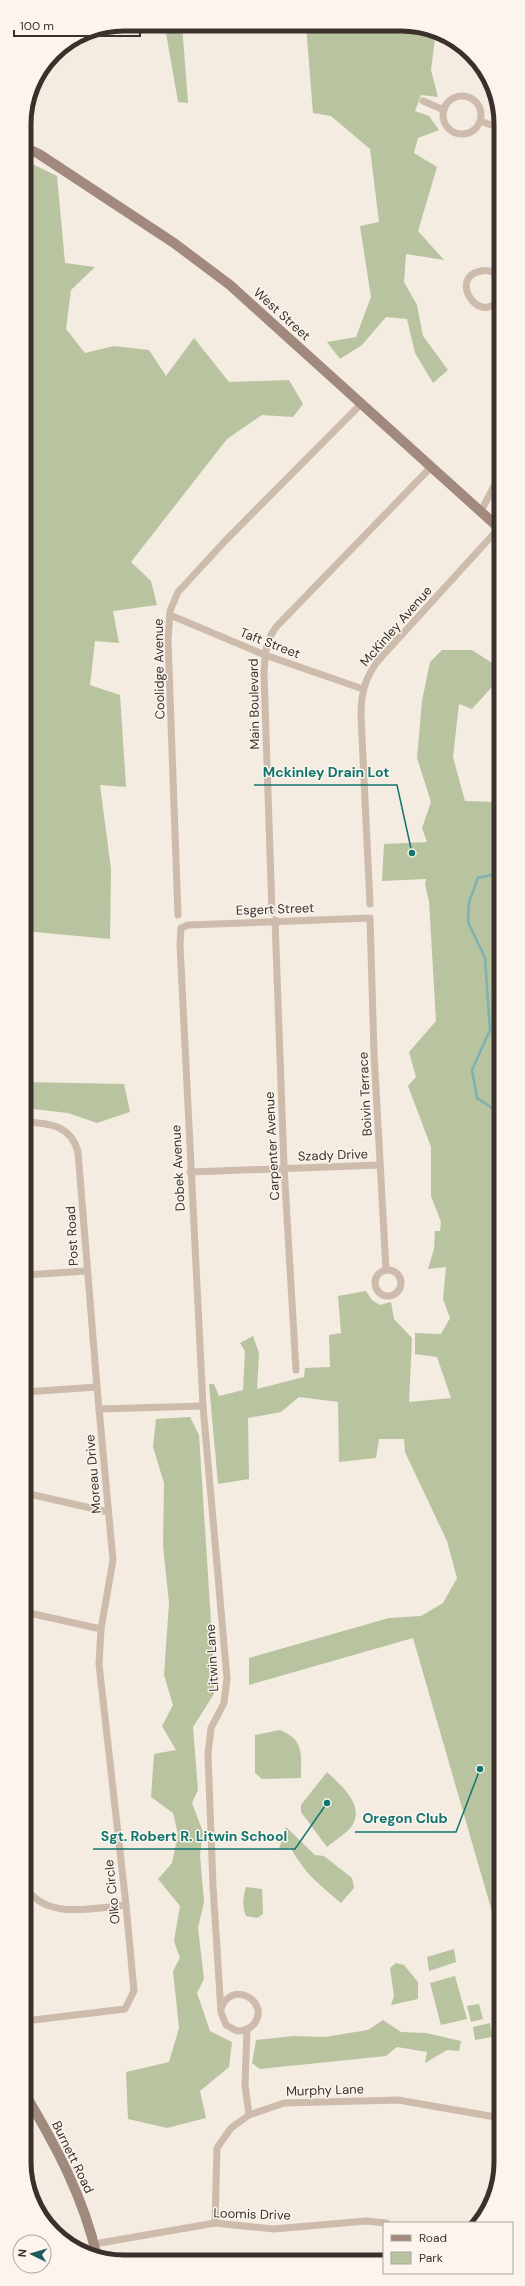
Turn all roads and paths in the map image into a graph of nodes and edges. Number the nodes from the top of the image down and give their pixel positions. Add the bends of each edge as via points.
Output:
1 (423, 101) dead end
2 (444, 110) junction
3 (480, 121) junction
4 (494, 126) edge
5 (31, 150) edge
6 (494, 273) edge
7 (494, 303) edge
8 (362, 403) junction
9 (432, 466) junction
10 (494, 486) edge
11 (481, 511) junction
12 (494, 523) edge
13 (494, 535) edge
14 (170, 615) junction
15 (265, 655) junction
16 (363, 689) junction
17 (370, 904) dead end
18 (272, 912) dead end
19 (178, 915) dead end
20 (370, 918) joint
21 (275, 920) junction
22 (181, 928) joint
23 (31, 1123) edge
24 (380, 1165) junction
25 (284, 1169) junction
26 (190, 1172) junction
27 (386, 1270) dead end
28 (86, 1271) junction
29 (31, 1275) edge
30 (296, 1370) dead end
31 (97, 1386) junction
32 (31, 1392) edge
33 (203, 1406) junction
34 (99, 1409) junction
35 (31, 1494) edge
36 (108, 1512) junction
37 (31, 1613) edge
38 (101, 1629) junction
39 (31, 1893) edge
40 (126, 1905) junction
41 (221, 2009) junction
42 (31, 2020) edge
43 (247, 2029) junction
44 (31, 2105) edge
45 (249, 2115) junction
46 (494, 2117) edge
47 (215, 2223) junction
48 (383, 2223) edge
49 (94, 2244) junction
50 (95, 2250) edge

1 - 2 street
2 - 3 street via 443,119 446,126 457,134 469,133
2 - 3 street via 453,98 468,96 479,106
3 - 4 street
5 - 8 main road, West Street via 192,256 230,285
6 - 7 street via 480,271 469,280 466,289 469,298 481,306 490,306
8 - 9 main road, West Street
8 - 14 street, Coolidge Avenue via 178,592
9 - 11 main road, West Street
9 - 15 street, Main Boulevard via 277,626 270,637
10 - 11 street
11 - 12 main road, West Street
13 - 16 street, McKinley Avenue via 377,662
14 - 15 street, Taft Street
14 - 19 street, Coolidge Avenue via 168,640
15 - 16 street, Taft Street
15 - 18 street, Main Boulevard
16 - 17 street, McKinley Avenue via 361,716
20 - 21 street, Esgert Street
20 - 24 street, Boivin Terrace
21 - 22 street, Esgert Street via 188,925
21 - 25 street, Carpenter Avenue
22 - 26 street, Dobek Avenue
23 - 28 street, Post Road via 61,1128 72,1137 77,1147
24 - 25 street, Szady Drive
24 - 27 street, Boivin Terrace
25 - 26 street, Szady Drive
25 - 30 street, Carpenter Avenue
26 - 33 street, Dobek Avenue
28 - 29 street
28 - 31 street, Post Road
31 - 32 street
31 - 34 street, Moreau Drive
33 - 34 street
33 - 41 street, Litwin Lane via 227,1678 224,1703 211,1728 208,1754
34 - 36 street, Moreau Drive
35 - 36 street
36 - 38 street, Moreau Drive via 113,1560
37 - 38 street
38 - 40 street, Olko Circle via 99,1664
39 - 40 street via 47,1906 75,1909
40 - 42 street, Olko Circle via 134,1991 125,2009
41 - 43 street via 222,2019 228,2027 237,2031
41 - 43 street via 224,2002 234,1995 242,1994 252,1999 257,2006 258,2014 256,2021
43 - 45 street via 245,2085
44 - 49 main road, Burnett Road via 71,2176
45 - 46 street, Murphy Lane via 284,2103 398,2100
45 - 47 street, Murphy Lane via 231,2128 218,2148
47 - 48 street, Loomis Drive via 274,2229 366,2221
47 - 49 street, Loomis Drive
49 - 50 main road, Burnett Road

